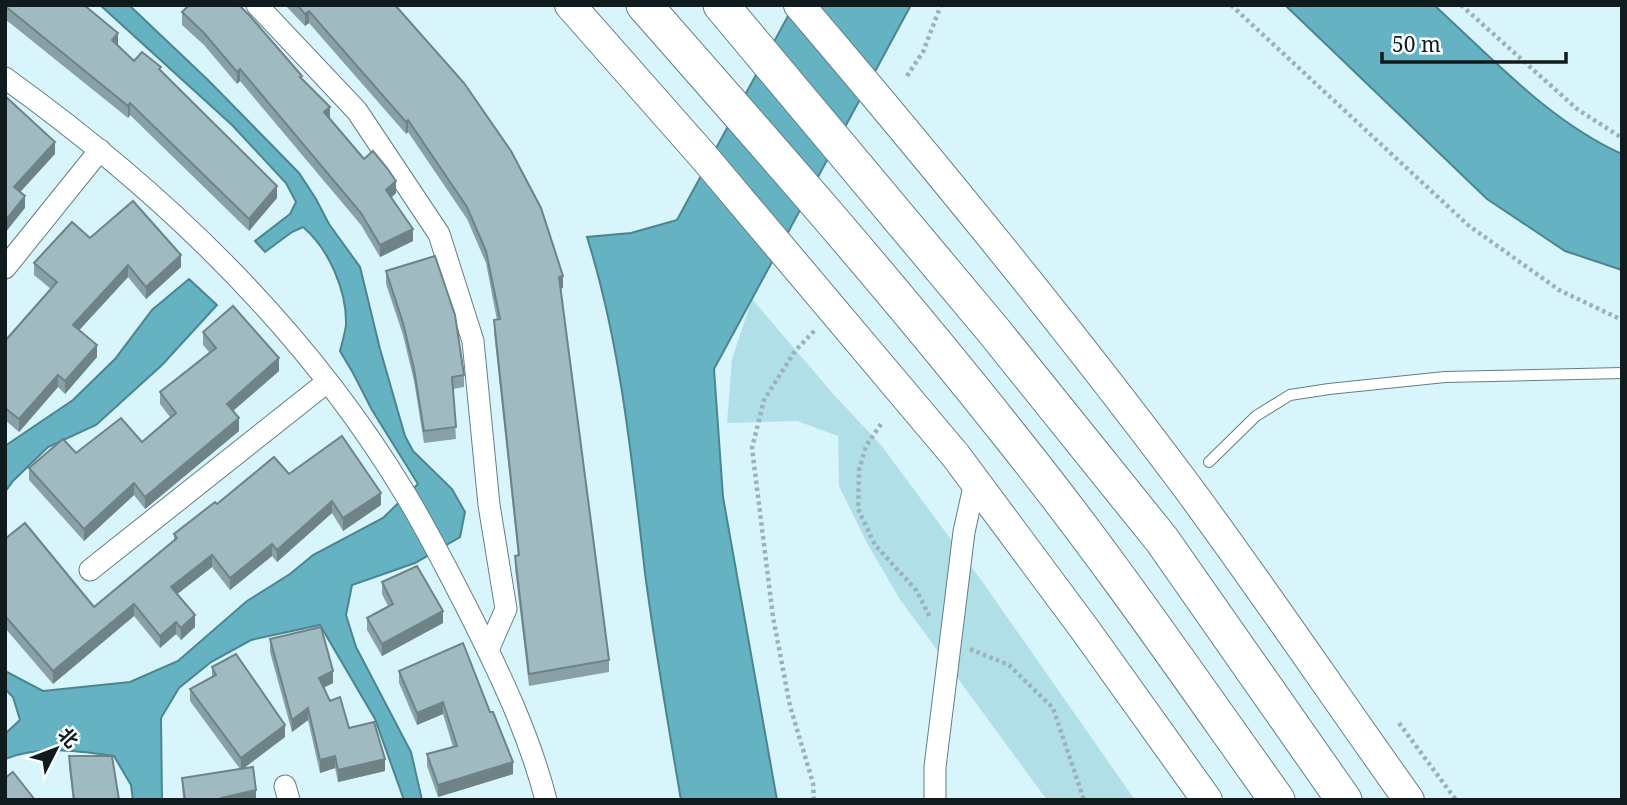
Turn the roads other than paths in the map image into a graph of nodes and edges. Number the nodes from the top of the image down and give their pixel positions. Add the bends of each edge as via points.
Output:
1 (257, 5) edge
2 (570, 5) edge
3 (632, 5) edge
4 (644, 5) edge
5 (799, 5) edge
6 (729, 15) edge
7 (5, 78) edge
8 (733, 106) junction
9 (100, 150) junction
10 (5, 268) edge
11 (1622, 373) edge
12 (327, 382) junction
13 (1209, 462) dead end
14 (975, 482) junction
15 (90, 570) dead end
16 (488, 650) junction
17 (546, 800) edge
18 (935, 800) edge
19 (1207, 800) edge
20 (1277, 800) edge
21 (1344, 800) edge
22 (1409, 800) edge

1 - 16 street via 357,111 439,234 473,341 489,505 506,609
2 - 14 main road via 704,157
3 - 8 highway
4 - 8 highway
5 - 22 main road via 1020,271 1186,485
6 - 21 highway via 1162,540
7 - 9 street
8 - 20 highway via 1012,437
9 - 10 street
9 - 12 street via 183,222 254,293
11 - 13 lane via 1445,377 1290,395 1256,416
12 - 15 street
12 - 16 street via 404,492
14 - 18 street via 964,532 935,767
14 - 19 main road
16 - 17 street via 538,768

